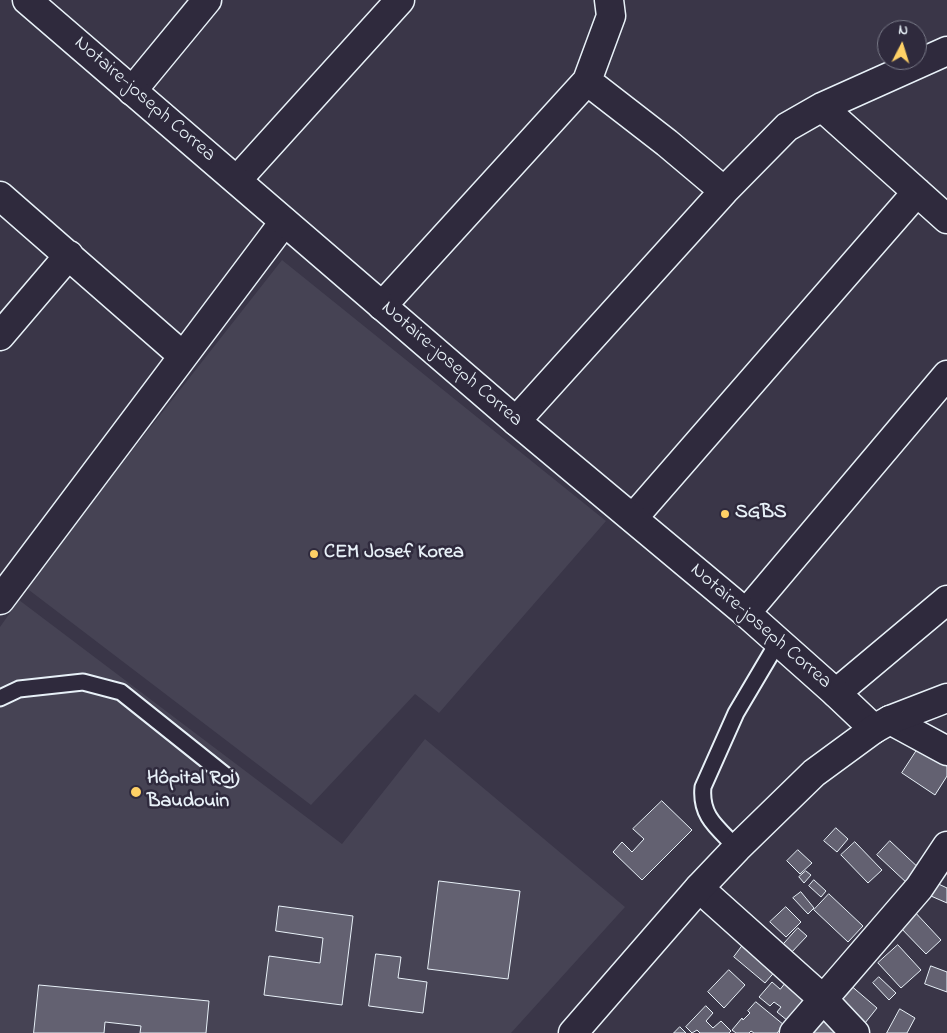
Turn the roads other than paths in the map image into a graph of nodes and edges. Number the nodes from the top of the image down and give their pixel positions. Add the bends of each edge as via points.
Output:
1 (27, 0) edge
2 (208, 0) edge
3 (400, 0) edge
4 (609, 0) edge
5 (947, 51) edge
6 (587, 81) junction
7 (132, 91) junction
8 (822, 107) junction
9 (237, 180) junction
10 (724, 191) junction
11 (916, 192) junction
12 (0, 196) edge
13 (947, 219) edge
14 (284, 222) junction
15 (69, 255) junction
16 (382, 306) junction
17 (0, 336) edge
18 (183, 356) junction
19 (947, 375) edge
20 (516, 421) junction
21 (633, 518) junction
22 (0, 600) edge
23 (947, 600) edge
24 (746, 613) junction
25 (778, 642) junction
26 (836, 693) junction
27 (0, 698) edge
28 (947, 698) edge
29 (882, 725) junction
30 (947, 751) edge
31 (230, 779) dead end
32 (947, 846) edge
33 (737, 848) junction
34 (698, 888) junction
35 (824, 999) junction
36 (573, 1033) edge
37 (794, 1033) edge
38 (855, 1033) edge

1 - 7 street, Notaire-joseph Correa
2 - 7 street
3 - 9 street
4 - 6 street via 611,16
5 - 8 street
6 - 10 street
6 - 16 street
7 - 9 street, Notaire-joseph Correa
8 - 10 street via 787,126
8 - 11 street
9 - 14 street, Notaire-joseph Correa
10 - 20 street
11 - 13 street
11 - 21 street
12 - 15 street
14 - 16 street, Notaire-joseph Correa
14 - 18 street
15 - 17 street
15 - 18 street
16 - 20 street, Notaire-joseph Correa
18 - 22 street
19 - 24 street
20 - 21 street, Notaire-joseph Correa
21 - 24 street, Notaire-joseph Correa
23 - 26 street
24 - 25 street, Notaire-joseph Correa
25 - 26 street, Notaire-joseph Correa
25 - 33 lane via 736,713 702,787 701,800 706,814
26 - 29 street, Notaire-joseph Correa
27 - 31 lane via 19,690 83,682 121,692
28 - 29 street
29 - 30 street, Notaire-joseph Correa
29 - 33 street via 814,773
32 - 35 street via 919,888
33 - 34 street
34 - 35 street
34 - 36 street
35 - 37 street
35 - 38 street

